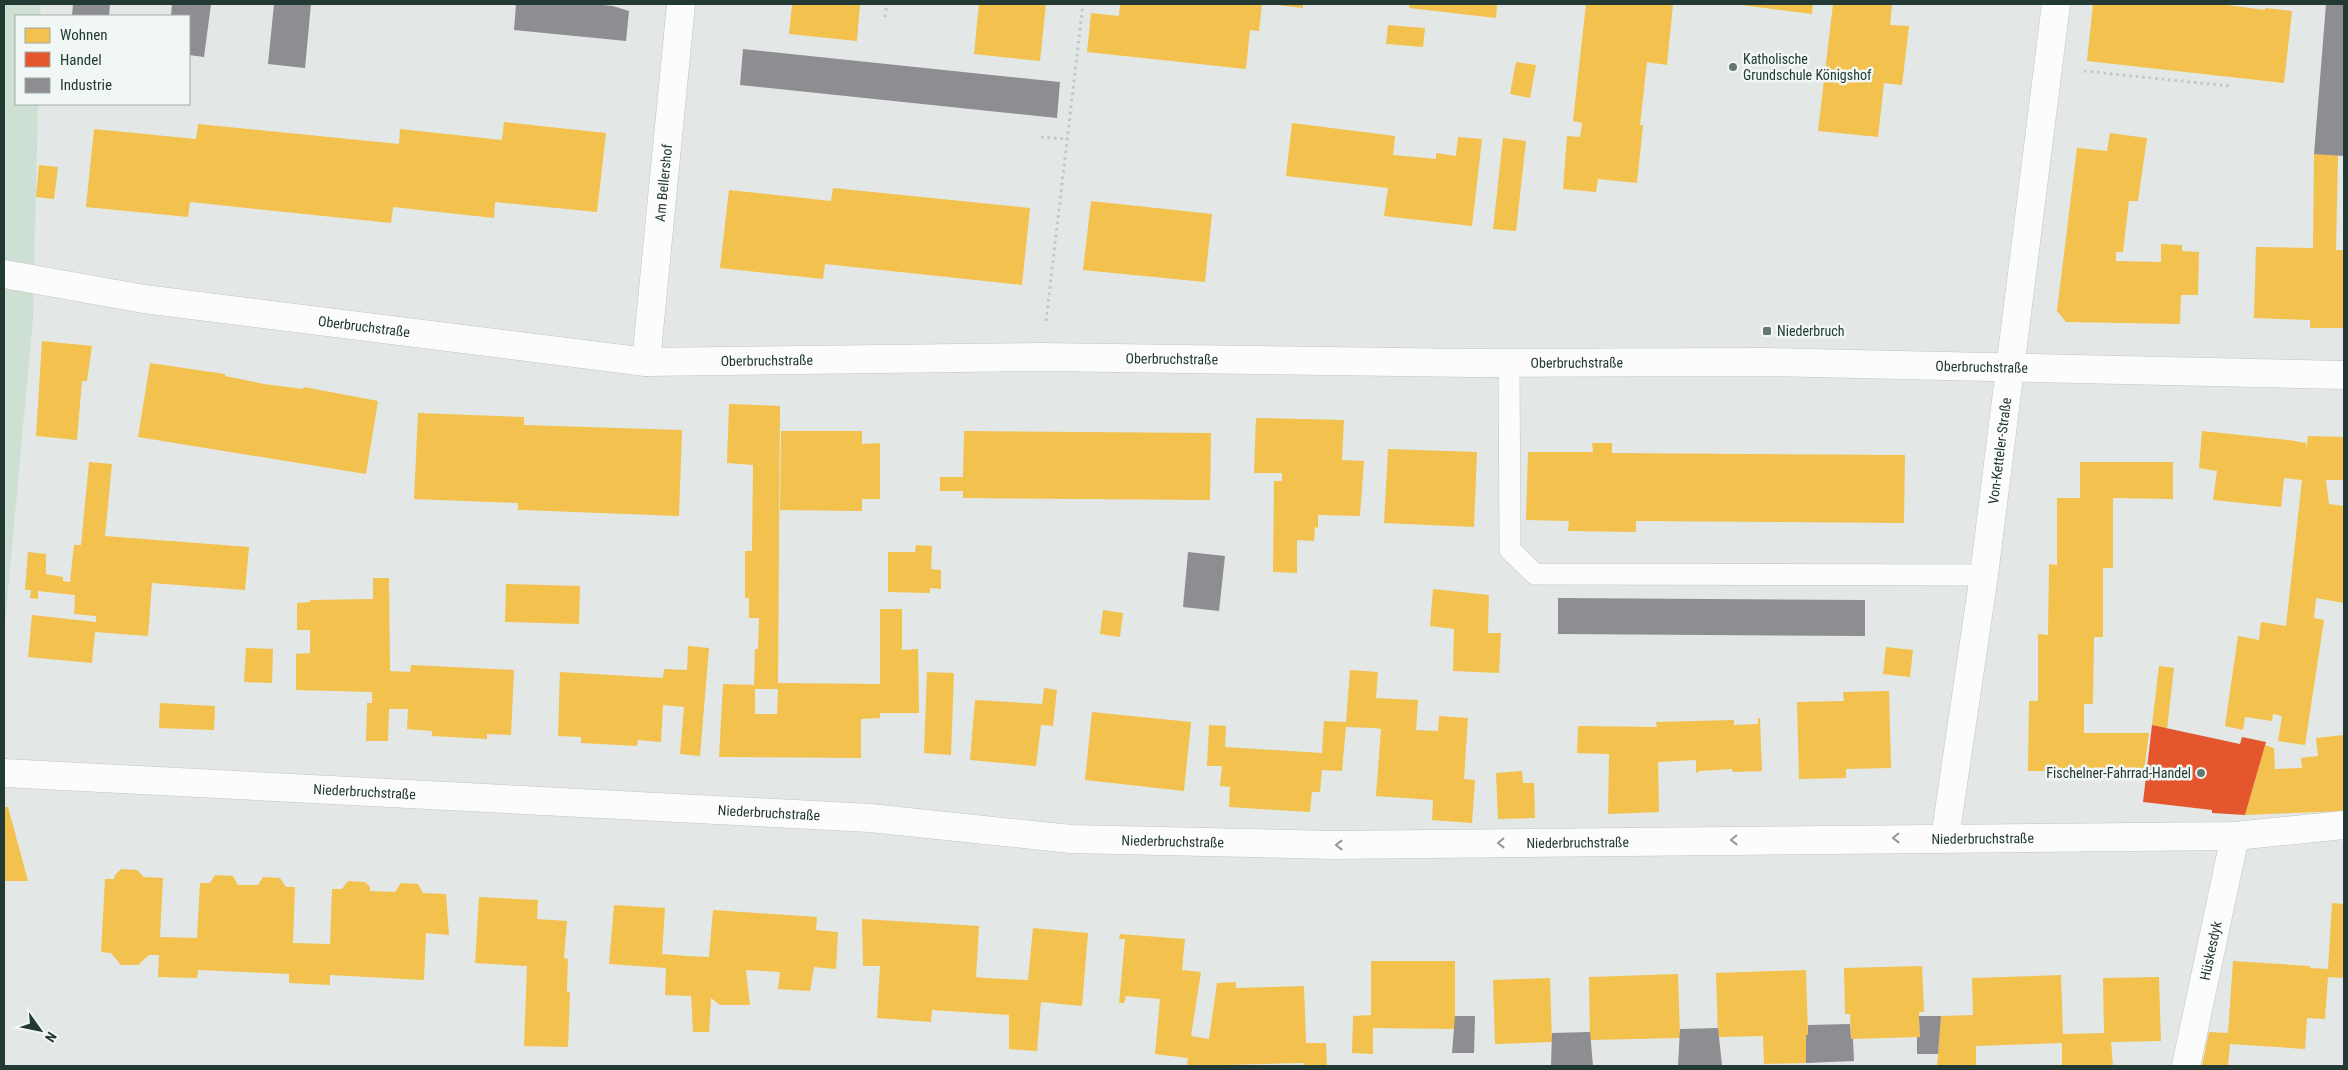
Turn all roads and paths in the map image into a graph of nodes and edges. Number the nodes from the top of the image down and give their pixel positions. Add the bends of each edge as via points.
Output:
1 (680, 4) edge
2 (887, 4) edge
3 (1083, 4) edge
4 (2056, 4) edge
5 (886, 17) dead end
6 (2048, 67) junction
7 (2230, 86) dead end
8 (1041, 137) dead end
9 (1066, 139) junction
10 (4, 274) edge
11 (1042, 358) junction
12 (646, 362) junction
13 (1509, 362) junction
14 (2011, 367) junction
15 (2344, 374) edge
16 (1984, 576) junction
17 (4, 773) edge
18 (2344, 825) edge
19 (2235, 836) junction
20 (1945, 838) junction
21 (2186, 1066) edge

1 - 12 street, Am Bellershof
2 - 5 path
3 - 9 path
4 - 6 street, Von-Ketteler-Straße
6 - 7 path
6 - 14 street, Von-Ketteler-Straße
8 - 9 path
9 - 11 path
10 - 12 street, Oberbruchstraße via 144,299
11 - 12 street, Oberbruchstraße
11 - 13 street, Oberbruchstraße
13 - 14 street, Oberbruchstraße via 1794,362
13 - 16 lane via 1510,550 1535,574
14 - 15 street, Oberbruchstraße
14 - 16 street, Von-Ketteler-Straße
16 - 20 street, Von-Ketteler-Straße
20 -> 17 street, Niederbruchstraße via 1332,845 1071,839 870,818
18 - 19 street, Niederbruchstraße
19 - 20 street, Niederbruchstraße
19 - 21 street, Hüskesdyk

